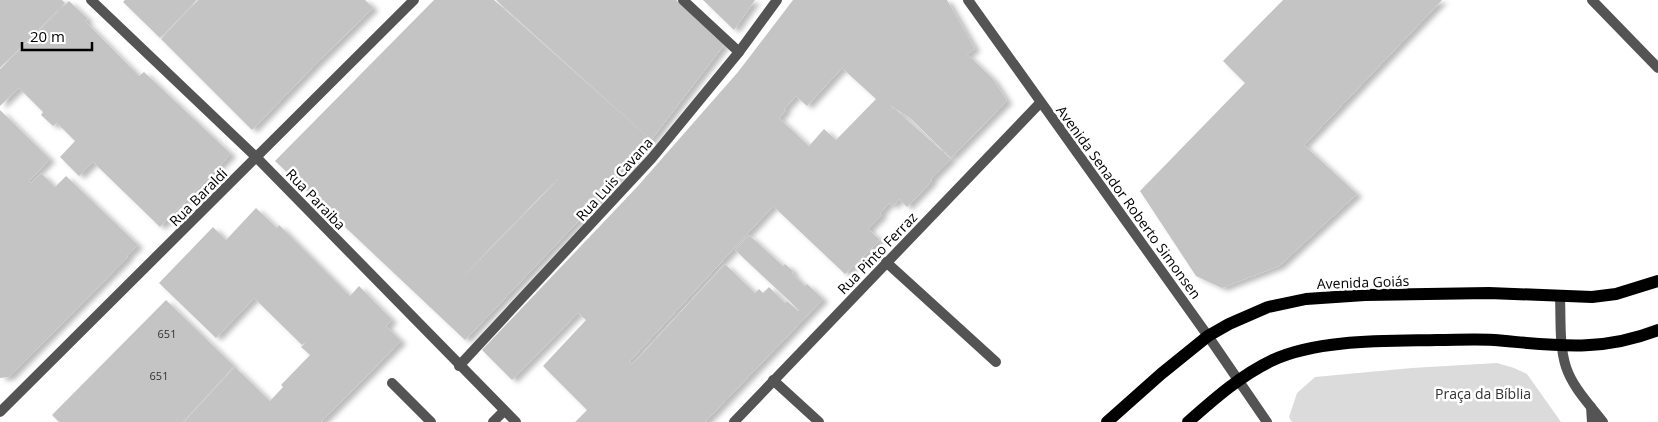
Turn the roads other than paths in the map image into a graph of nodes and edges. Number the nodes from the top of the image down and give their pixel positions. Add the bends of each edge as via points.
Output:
1 (91, 0) edge
2 (414, 0) edge
3 (683, 0) edge
4 (777, 0) edge
5 (968, 0) edge
6 (1592, 0) edge
7 (739, 52) junction
8 (1658, 68) edge
9 (1040, 103) junction
10 (257, 158) junction
11 (886, 262) junction
12 (1658, 281) edge
13 (1560, 297) junction
14 (1658, 330) edge
15 (1208, 336) junction
16 (1562, 346) junction
17 (996, 362) dead end
18 (459, 366) junction
19 (773, 380) junction
20 (1238, 380) junction
21 (392, 383) dead end
22 (1591, 407) junction
23 (504, 411) junction
24 (0, 412) edge
25 (431, 422) edge
26 (493, 422) edge
27 (516, 422) edge
28 (734, 422) edge
29 (819, 422) edge
30 (1107, 422) edge
31 (1188, 422) edge
32 (1267, 422) edge
33 (1592, 422) edge
34 (1603, 422) edge

1 - 10 street, Rua Paraiba
2 - 10 street, Rua Baraldi
3 - 7 street
4 - 7 street, Rua Luis Cavana
5 - 9 street, Avenida Senador Roberto Simonsen
6 - 8 street
7 - 18 street, Rua Luis Cavana via 652,158
9 - 11 street, Rua Pinto Ferraz
9 - 15 street, Avenida Senador Roberto Simonsen
10 - 18 street, Rua Paraiba
10 - 24 street, Rua Baraldi
11 - 17 street
11 - 19 street, Rua Pinto Ferraz
12 - 13 main road, Avenida Goiás via 1616,294
13 - 15 main road, Avenida Goiás via 1489,293 1306,299 1268,307
13 - 16 street
14 - 16 main road via 1594,346
15 - 20 street, Avenida Senador Roberto Simonsen
15 - 30 main road, Avenida Goiás
16 - 20 main road via 1491,340 1341,344 1291,353
16 - 22 street via 1566,368
18 - 23 street, Rua Paraiba
19 - 28 street, Rua Pinto Ferraz
19 - 29 street
20 - 31 main road
20 - 32 street, Avenida Senador Roberto Simonsen
21 - 25 street
22 - 33 street
22 - 34 street
23 - 26 street
23 - 27 street, Rua Paraiba

